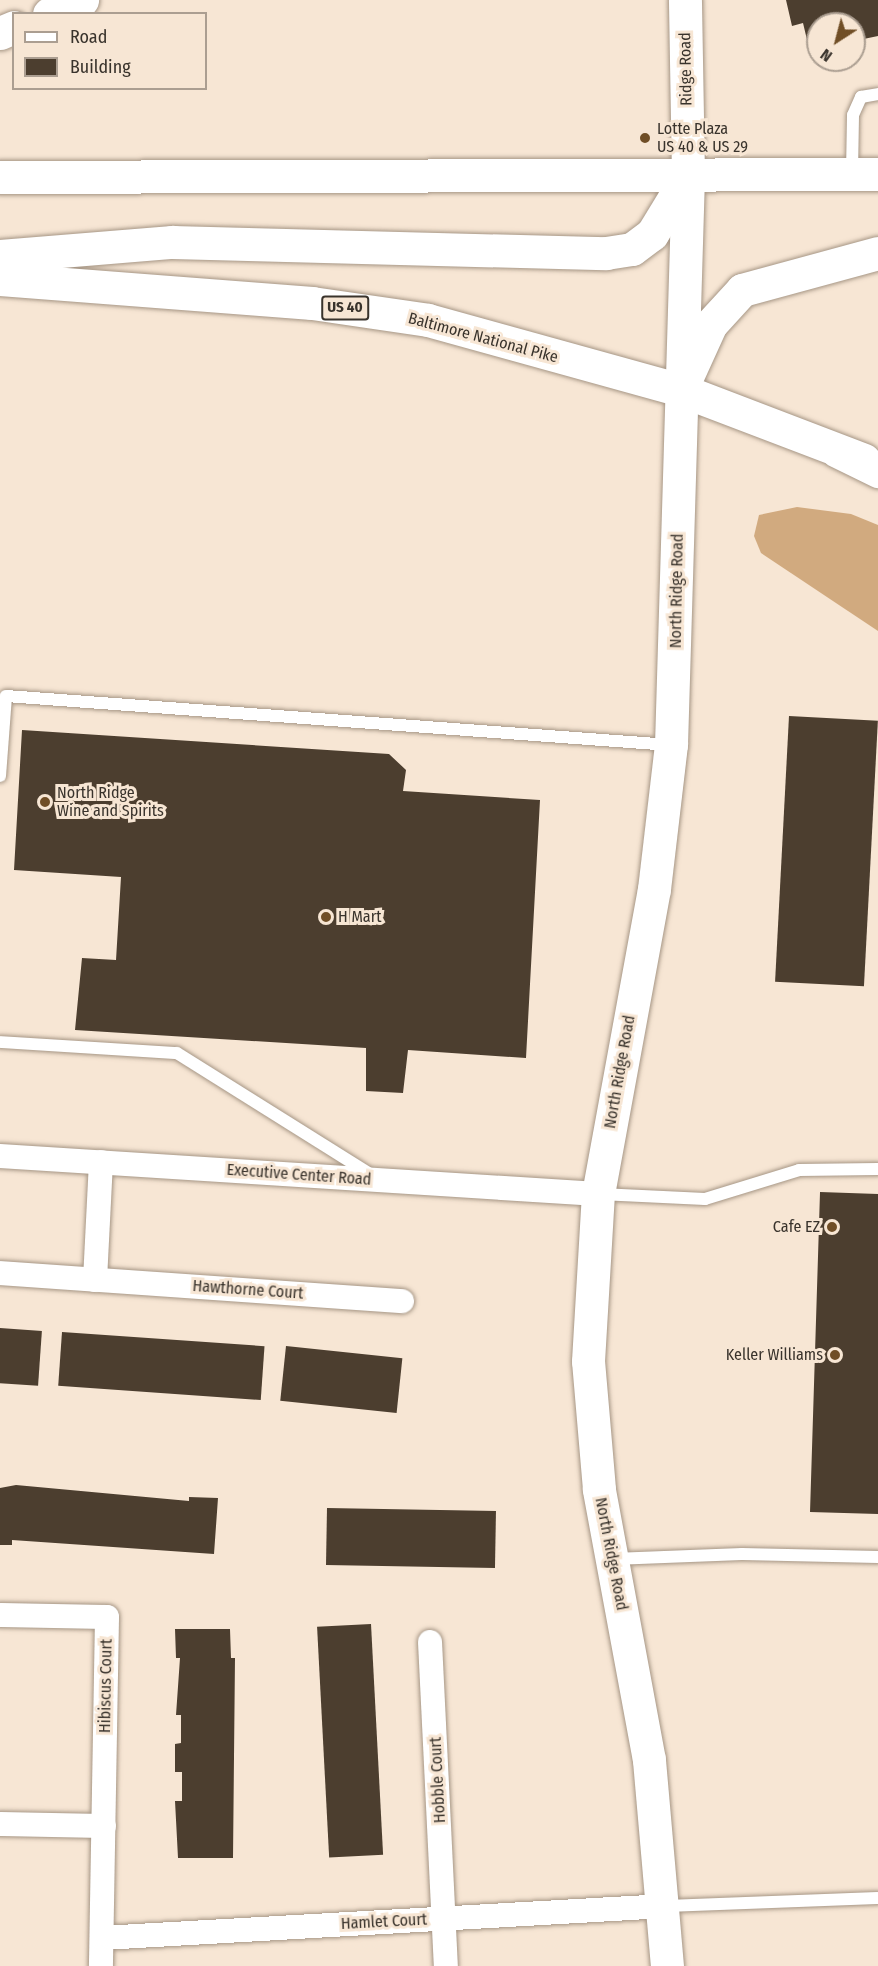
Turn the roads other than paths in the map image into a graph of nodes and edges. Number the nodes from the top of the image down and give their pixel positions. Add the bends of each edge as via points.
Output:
1 (82, 0) edge
2 (685, 0) edge
3 (54, 12) edge
4 (878, 94) edge
5 (865, 174) edge
6 (688, 175) junction
7 (0, 177) edge
8 (878, 253) edge
9 (0, 256) edge
10 (0, 279) edge
11 (681, 390) junction
12 (837, 451) junction
13 (878, 465) edge
14 (878, 471) edge
15 (671, 745) junction
16 (0, 776) edge
17 (0, 1042) edge
18 (0, 1156) edge
19 (101, 1162) junction
20 (878, 1169) edge
21 (379, 1179) junction
22 (598, 1194) junction
23 (0, 1273) edge
24 (95, 1280) junction
25 (402, 1301) dead end
26 (878, 1557) edge
27 (612, 1559) junction
28 (0, 1615) edge
29 (430, 1642) dead end
30 (0, 1824) edge
31 (104, 1826) junction
32 (878, 1898) edge
33 (666, 1906) junction
34 (445, 1918) junction
35 (102, 1938) junction
36 (102, 1966) edge
37 (446, 1966) edge
38 (668, 1966) edge

1 - 3 main road
2 - 6 main road, Ridge Road
4 - 5 lane via 861,97 853,115
5 - 6 main road
6 - 7 main road
6 - 9 main road via 652,234 632,249 606,253 172,242
6 - 11 main road, North Ridge Road
8 - 11 main road via 742,290 711,324
10 - 11 main road, Baltimore National Pike / US 40 via 312,303 428,320
11 - 12 main road, Baltimore National Pike / US 40
11 - 15 main road, North Ridge Road
12 - 13 main road, Baltimore National Pike / US 40
12 - 14 main road
15 - 16 lane via 6,696
15 - 22 main road, North Ridge Road via 654,889
17 - 21 lane via 177,1053
18 - 19 street, Executive Center Road
19 - 21 street, Executive Center Road
19 - 24 street
20 - 22 lane via 799,1170 705,1199
21 - 22 street, Executive Center Road
22 - 27 main road, North Ridge Road via 588,1361 599,1489
23 - 24 street, Hawthorne Court
24 - 25 street, Hawthorne Court
26 - 27 lane via 742,1554
27 - 33 main road, North Ridge Road via 649,1760
28 - 31 street, Hibiscus Court via 107,1617
29 - 34 street, Hobble Court
30 - 31 street
31 - 35 street, Hibiscus Court
32 - 33 lane
33 - 34 street, Hamlet Court
33 - 38 main road, North Ridge Road
34 - 35 street, Hamlet Court
34 - 37 street, Hobble Court
35 - 36 street, Hibiscus Court

